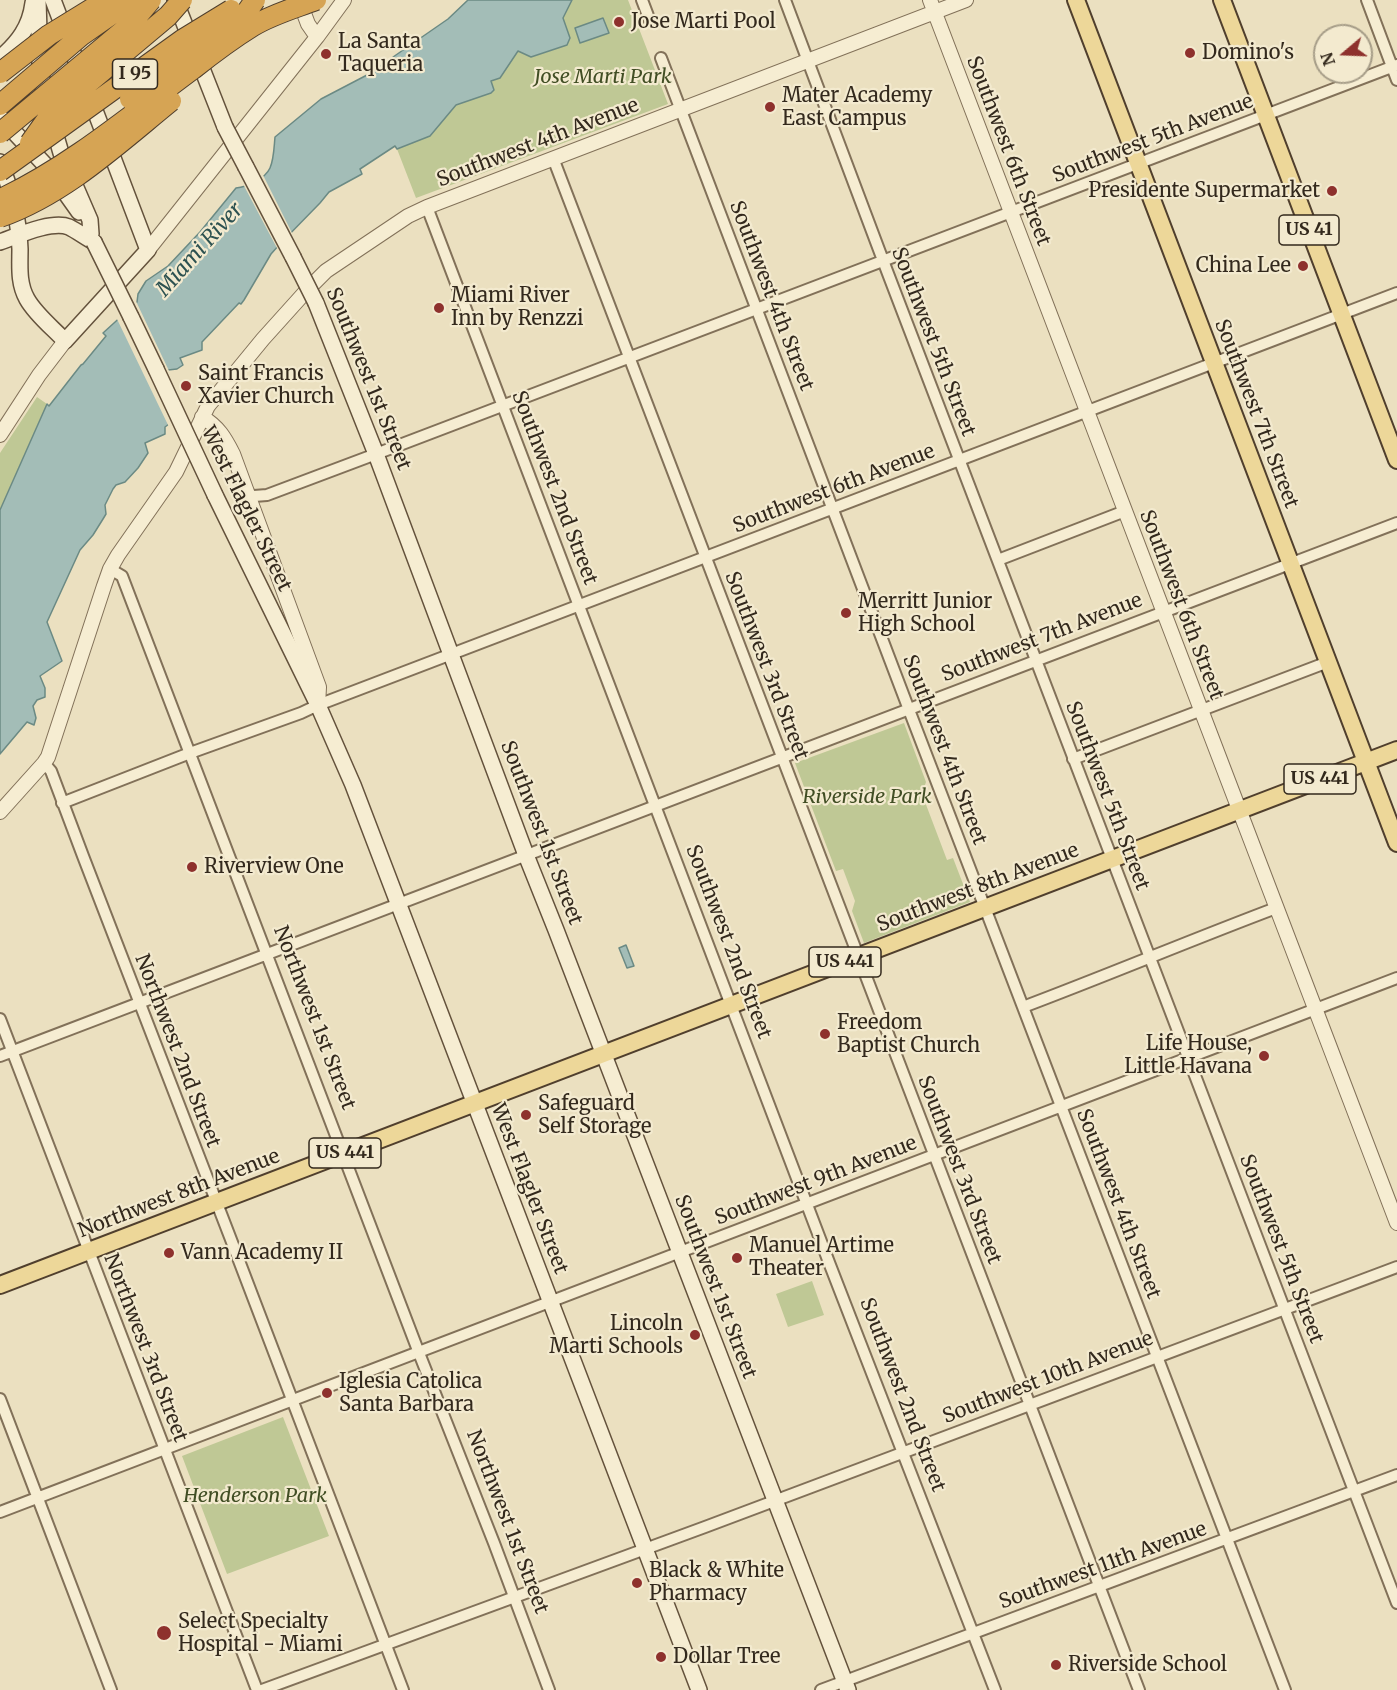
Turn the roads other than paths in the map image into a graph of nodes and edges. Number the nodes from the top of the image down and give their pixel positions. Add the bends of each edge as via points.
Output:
1 (34, 0) edge
2 (38, 0) edge
3 (53, 0) edge
4 (106, 0) edge
5 (132, 0) edge
6 (151, 0) edge
7 (176, 0) edge
8 (182, 0) edge
9 (254, 0) edge
10 (316, 0) edge
11 (344, 0) edge
12 (642, 0) edge
13 (785, 0) edge
14 (966, 0) edge
15 (1076, 0) edge
16 (1222, 0) edge
17 (1366, 0) edge
18 (293, 6) edge
19 (932, 6) edge
20 (650, 21) dead end
21 (317, 37) junction
22 (661, 57) dead end
23 (0, 58) edge
24 (808, 62) junction
25 (1394, 66) edge
26 (0, 73) edge
27 (1397, 80) edge
28 (0, 105) edge
29 (680, 110) junction
30 (1264, 116) junction
31 (0, 117) edge
32 (0, 133) edge
33 (21, 155) junction
34 (553, 158) junction
35 (0, 162) edge
36 (1138, 164) junction
37 (0, 171) edge
38 (1, 207) edge
39 (427, 207) junction
40 (1011, 212) junction
41 (18, 236) junction
42 (92, 238) junction
43 (0, 242) edge
44 (148, 250) junction
45 (19, 261) junction
46 (883, 261) junction
47 (1397, 293) edge
48 (756, 309) junction
49 (1341, 315) junction
50 (65, 341) junction
51 (629, 358) junction
52 (1214, 363) junction
53 (502, 406) junction
54 (1086, 412) junction
55 (202, 417) junction
56 (0, 435) edge
57 (376, 454) junction
58 (959, 460) junction
59 (1397, 460) edge
60 (247, 494) junction
61 (832, 509) junction
62 (1125, 512) junction
63 (1397, 523) edge
64 (706, 558) junction
65 (998, 560) junction
66 (1290, 563) junction
67 (110, 569) junction
68 (579, 606) junction
69 (1163, 612) junction
70 (451, 654) junction
71 (1036, 660) junction
72 (1328, 662) junction
73 (318, 705) junction
74 (909, 709) junction
75 (1201, 711) junction
76 (1397, 750) edge
77 (190, 753) junction
78 (782, 757) junction
79 (1073, 759) junction
80 (1366, 762) junction
81 (44, 763) junction
82 (62, 803) junction
83 (654, 805) junction
84 (1239, 811) junction
85 (0, 812) edge
86 (1397, 843) edge
87 (526, 855) junction
88 (1111, 859) junction
89 (398, 904) junction
90 (985, 908) junction
91 (1276, 908) junction
92 (266, 954) junction
93 (858, 956) junction
94 (1150, 958) junction
95 (1397, 978) edge
96 (140, 1002) junction
97 (731, 1005) junction
98 (1023, 1007) junction
99 (1315, 1009) junction
100 (0, 1019) edge
101 (12, 1051) junction
102 (604, 1054) junction
103 (0, 1056) edge
104 (1188, 1058) junction
105 (474, 1103) junction
106 (1062, 1107) junction
107 (344, 1153) junction
108 (934, 1156) junction
109 (216, 1202) junction
110 (808, 1203) junction
111 (1397, 1223) edge
112 (89, 1251) junction
113 (680, 1252) junction
114 (1397, 1268) edge
115 (0, 1285) edge
116 (550, 1303) junction
117 (1285, 1309) junction
118 (419, 1353) junction
119 (1157, 1356) junction
120 (0, 1399) edge
121 (292, 1402) junction
122 (1030, 1404) junction
123 (165, 1450) junction
124 (903, 1452) junction
125 (1397, 1475) edge
126 (1354, 1491) junction
127 (38, 1498) junction
128 (775, 1500) junction
129 (0, 1512) edge
130 (1227, 1538) junction
131 (645, 1548) junction
132 (1100, 1586) junction
133 (514, 1597) junction
134 (1397, 1603) edge
135 (973, 1633) junction
136 (385, 1644) junction
137 (846, 1686) edge
138 (111, 1690) edge
139 (257, 1690) edge
140 (262, 1690) edge
141 (403, 1690) edge
142 (549, 1690) edge
143 (699, 1690) edge
144 (821, 1690) edge
145 (995, 1690) edge
146 (1139, 1690) edge
147 (1285, 1690) edge

1 - 23 main road via 26,30
2 - 42 main road, West Flagler Street via 40,64 46,102 61,153 90,220
3 - 44 main road
4 - 26 highway, bridge via 49,35
5 - 28 highway, bridge via 82,35
6 - 32 highway, bridge via 130,25
7 - 57 main road, Southwest 1st Street, bridge via 225,128 316,303
8 - 33 highway, bridge via 50,115
9 - 33 highway, I 95, bridge via 195,31
9 - 38 highway, bridge via 246,13 30,174
10 - 18 highway, bridge
11 - 21 street
12 - 20 street
13 - 24 street, Southwest 5th Street
14 - 19 street, Southwest 4th Avenue
15 - 36 main road, Southwest 7th Street
16 - 30 main road, US 41
17 - 25 street
18 - 21 street
18 - 38 highway, bridge via 67,183 36,201
19 - 24 street, Southwest 4th Avenue
19 - 40 street, Southwest 6th Street
21 - 44 street
22 - 29 street, Southwest 4th Street
24 - 29 street, Southwest 4th Avenue
24 - 46 street, Southwest 5th Street
25 - 27 street
25 - 30 street, Southwest 5th Avenue
29 - 34 street, Southwest 4th Avenue
29 - 48 street, Southwest 4th Street
30 - 36 street, Southwest 5th Avenue
30 - 49 main road, US 41
31 - 42 main road, West Flagler Street via 54,176
33 - 37 highway, I 95, bridge
34 - 39 street, Southwest 4th Avenue
34 - 51 street, Southwest 3rd Street
35 - 41 main road via 13,201
36 - 40 street, Southwest 5th Avenue
36 - 52 main road, Southwest 7th Street
39 - 53 street, Southwest 2nd Street
39 - 55 street, Southwest 4th Avenue via 400,221 318,278 216,394
40 - 46 street, Southwest 5th Avenue
40 - 54 street, Southwest 6th Street
41 - 42 main road via 60,225
41 - 43 main road
41 - 45 main road
42 - 73 main road, West Flagler Street, bridge
43 - 45 main road via 11,248
44 - 50 main road
45 - 50 main road via 27,299
46 - 48 street, Southwest 5th Avenue
46 - 58 street, Southwest 5th Street
47 - 49 street, Southwest 6th Avenue
48 - 51 street, Southwest 5th Avenue
48 - 61 street, Southwest 4th Street
49 - 52 street, Southwest 6th Avenue
49 - 59 main road, US 41
50 - 56 street
51 - 53 street, Southwest 5th Avenue
51 - 64 street, Southwest 3rd Street
52 - 54 street, Southwest 6th Avenue
52 - 66 main road, Southwest 7th Street
53 - 57 street, Southwest 5th Avenue
53 - 68 street, Southwest 2nd Street
54 - 58 street, Southwest 6th Avenue
54 - 62 street, Southwest 6th Street
55 - 60 street, West Flagler Street via 228,443
55 - 67 street, Southwest 4th Avenue via 176,472
57 - 60 street, Southwest 5th Avenue via 267,495
57 - 70 main road, Southwest 1st Street
58 - 61 street, Southwest 6th Avenue
58 - 65 street, Southwest 5th Street
60 - 73 street, West Flagler Street via 320,687
61 - 64 street, Southwest 6th Avenue
61 - 74 street, Southwest 4th Street
62 - 65 street
62 - 69 street, Southwest 6th Street
63 - 66 street, Southwest 7th Avenue
64 - 68 street, Southwest 6th Avenue
64 - 78 street, Southwest 3rd Street
65 - 71 street, Southwest 5th Street
66 - 69 street, Southwest 7th Avenue
66 - 72 main road, Southwest 7th Street
67 - 77 street, Northwest 1st Street via 122,576
67 - 81 street, Southwest 4th Avenue
68 - 70 street, Southwest 6th Avenue
68 - 83 street, Southwest 2nd Street
69 - 71 street, Southwest 7th Avenue
69 - 75 street, Southwest 6th Street
70 - 73 street, Southwest 6th Avenue
70 - 87 main road, Southwest 1st Street
71 - 74 street, Southwest 7th Avenue
71 - 79 street, Southwest 5th Street
72 - 75 street
72 - 80 main road, Southwest 7th Street
73 - 77 street, Southwest 6th Avenue
73 - 89 main road, West Flagler Street
74 - 78 street, Southwest 7th Avenue
74 - 90 street, Southwest 4th Street
75 - 79 street
75 - 84 street, Southwest 6th Street
76 - 80 main road, Southwest 8th Avenue / US 441
77 - 82 street, Southwest 6th Avenue
77 - 92 street, Northwest 1st Street
78 - 83 street, Southwest 7th Avenue
78 - 93 street, Southwest 3rd Street
79 - 88 street, Southwest 5th Street
80 - 84 main road, Southwest 8th Avenue / US 441
80 - 86 main road, Southwest 7th Street
81 - 82 street, Northwest 2nd Street via 51,771
81 - 85 street, Southwest 4th Avenue
82 - 96 street, Northwest 2nd Street
83 - 87 street, Southwest 7th Avenue
83 - 97 street, Southwest 2nd Street
84 - 88 main road, Southwest 8th Avenue / US 441
84 - 91 street, Southwest 6th Street
87 - 89 street, Southwest 7th Avenue
87 - 102 main road, Southwest 1st Street
88 - 90 main road, Southwest 8th Avenue / US 441
88 - 94 street, Southwest 5th Street
89 - 92 street, Southwest 7th Avenue
89 - 105 main road, West Flagler Street
90 - 93 main road, Southwest 8th Avenue / US 441
90 - 98 street, Southwest 4th Street
91 - 94 street
91 - 99 street, Southwest 6th Street
92 - 96 street, Southwest 7th Avenue
92 - 107 street, Northwest 1st Street
93 - 97 main road, Southwest 8th Avenue / US 441
93 - 108 street, Southwest 3rd Street
94 - 98 street
94 - 104 street, Southwest 5th Street
95 - 99 street, Southwest 9th Avenue
96 - 101 street, Southwest 7th Avenue
96 - 109 street, Northwest 2nd Street
97 - 102 main road, Southwest 8th Avenue / US 441
97 - 110 street, Southwest 2nd Street
98 - 106 street, Southwest 4th Street
99 - 104 street, Southwest 9th Avenue
99 - 111 street, Southwest 6th Street
100 - 101 street, Northwest 3rd Street
101 - 103 street, Southwest 7th Avenue
101 - 112 street, Northwest 3rd Street
102 - 105 main road, Southwest 8th Avenue / US 441
102 - 113 main road, Southwest 1st Street
104 - 106 street, Southwest 9th Avenue
104 - 117 street, Southwest 5th Street
105 - 107 main road, Northwest 8th Avenue / US 441
105 - 116 main road, West Flagler Street
106 - 108 street, Southwest 9th Avenue
106 - 119 street, Southwest 4th Street
107 - 109 main road, Northwest 8th Avenue / US 441
107 - 118 street, Northwest 1st Street
108 - 110 street, Southwest 9th Avenue
108 - 122 street, Southwest 3rd Street
109 - 112 main road, Northwest 8th Avenue / US 441
109 - 121 street, Northwest 2nd Street
110 - 113 street, Southwest 9th Avenue
110 - 124 street, Southwest 2nd Street
112 - 115 main road, Northwest 8th Avenue / US 441
112 - 123 street, Northwest 3rd Street
113 - 116 street, Southwest 9th Avenue
113 - 128 main road, Southwest 1st Street
114 - 117 street, Southwest 10th Avenue
116 - 118 street, Southwest 9th Avenue
116 - 131 main road, West Flagler Street
117 - 119 street, Southwest 10th Avenue
117 - 126 street, Southwest 5th Street
118 - 121 street, Southwest 9th Avenue
118 - 133 street, Northwest 1st Street
119 - 122 street, Southwest 10th Avenue
119 - 130 street, Southwest 4th Street
120 - 127 street
121 - 123 street, Southwest 9th Avenue
121 - 136 street, Northwest 2nd Street
122 - 124 street, Southwest 10th Avenue
122 - 132 street, Southwest 3rd Street
123 - 127 street, Southwest 9th Avenue
123 - 139 street, Northwest 3rd Street
124 - 128 street, Southwest 10th Avenue
124 - 135 street, Southwest 2nd Street
125 - 126 street, Southwest 11th Avenue
126 - 130 street, Southwest 11th Avenue
126 - 134 street, Southwest 5th Street
127 - 129 street, Southwest 9th Avenue
127 - 138 street
128 - 131 street, Southwest 10th Avenue
128 - 137 main road, Southwest 1st Street
130 - 132 street, Southwest 11th Avenue
130 - 147 street, Southwest 4th Street
131 - 133 street, Southwest 10th Avenue
131 - 143 main road, West Flagler Street
132 - 135 street, Southwest 11th Avenue
132 - 146 street, Southwest 3rd Street
133 - 136 street, Southwest 10th Avenue
133 - 142 street, Northwest 1st Street
135 - 137 street, Southwest 11th Avenue
135 - 145 street, Southwest 2nd Street
136 - 140 street, Southwest 10th Avenue
136 - 141 street, Northwest 2nd Street
137 - 144 street, Southwest 11th Avenue

